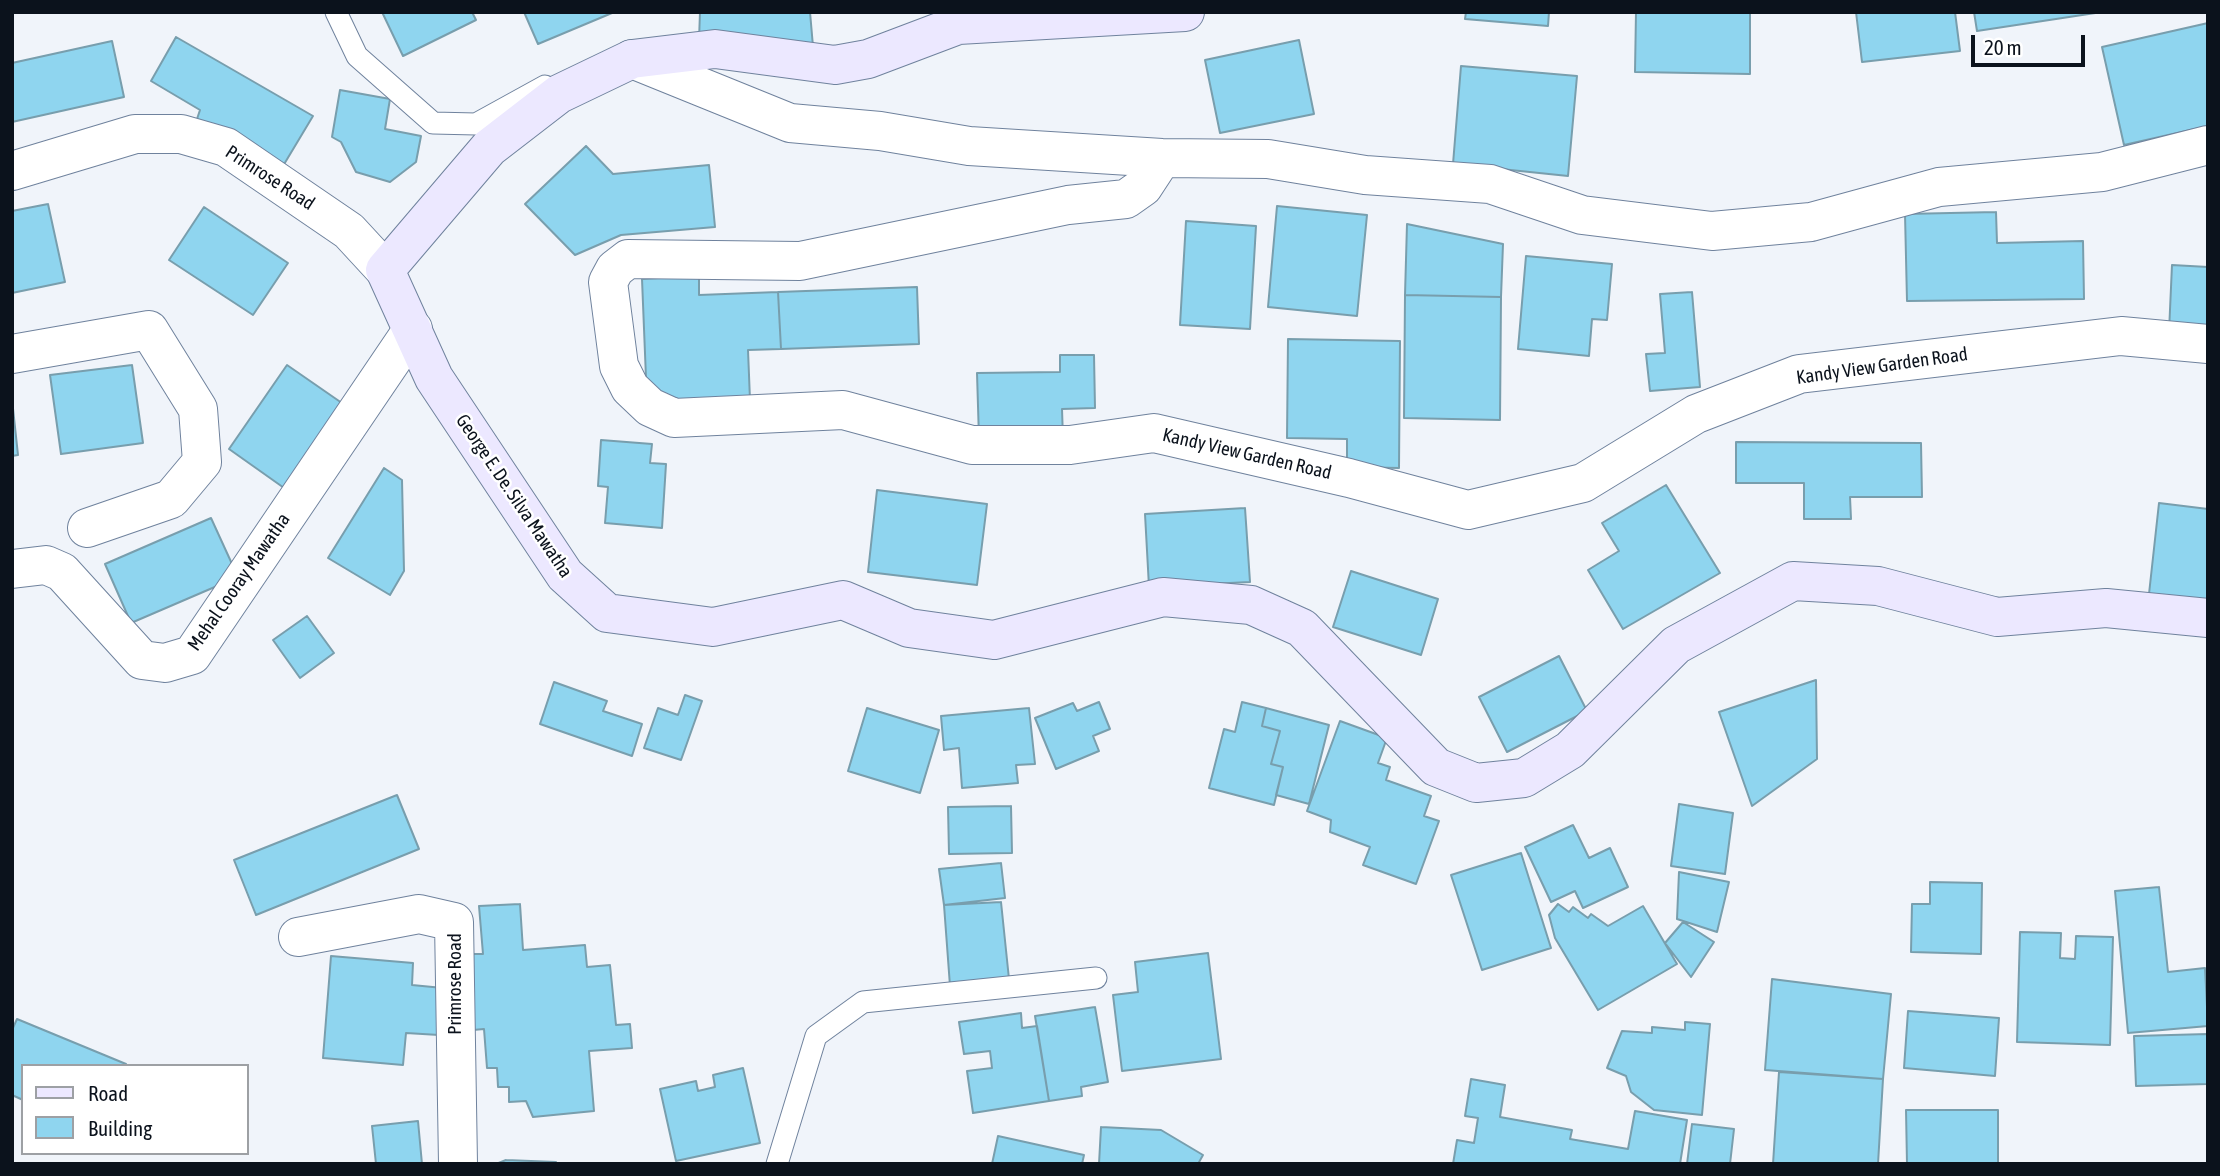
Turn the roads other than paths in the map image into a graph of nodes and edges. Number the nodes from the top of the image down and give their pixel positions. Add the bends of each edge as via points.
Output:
1 (336, 12) edge
2 (1185, 12) edge
3 (632, 59) junction
4 (2208, 145) edge
5 (1162, 158) junction
6 (12, 171) edge
7 (385, 270) junction
8 (413, 329) junction
9 (2208, 344) edge
10 (12, 354) edge
11 (87, 528) dead end
12 (12, 569) edge
13 (2208, 618) edge
14 (298, 937) dead end
15 (1096, 978) dead end
16 (458, 1164) edge
17 (776, 1164) edge

1 - 3 lane via 357,56 433,123 476,124 604,53
2 - 3 street via 958,25 868,59 835,65 715,49
3 - 5 street via 790,123 880,131 969,146
3 - 7 street via 559,94 489,148
4 - 5 street via 2102,172 1938,187 1811,222 1712,231 1582,215 1490,184 1364,176 1268,159
5 - 9 street, Kandy View Garden Road via 1143,187 1126,199 1068,205 800,261 628,259 608,282 619,366 630,388 650,407 674,418 843,410 972,445 1070,445 1154,433 1468,510 1583,483 1696,414 1799,374 2121,336
6 - 7 street, Primrose Road via 135,134 181,134 226,147 349,231
7 - 8 street, George E. De. Silva Mawatha
8 - 12 street, Mehal Cooray Mawatha via 192,655 165,663 142,660 62,572 46,565
8 - 13 street, George E. De. Silva Mawatha via 434,379 565,575 607,613 713,627 843,600 909,628 994,640 1163,597 1251,605 1302,628 1436,767 1476,783 1524,778 1570,750 1676,645 1793,581 1878,586 1997,617 2106,608
10 - 11 street via 149,330 198,409 202,462 171,499
14 - 16 street, Primrose Road via 419,914 454,922
15 - 17 lane via 863,1002 816,1036

